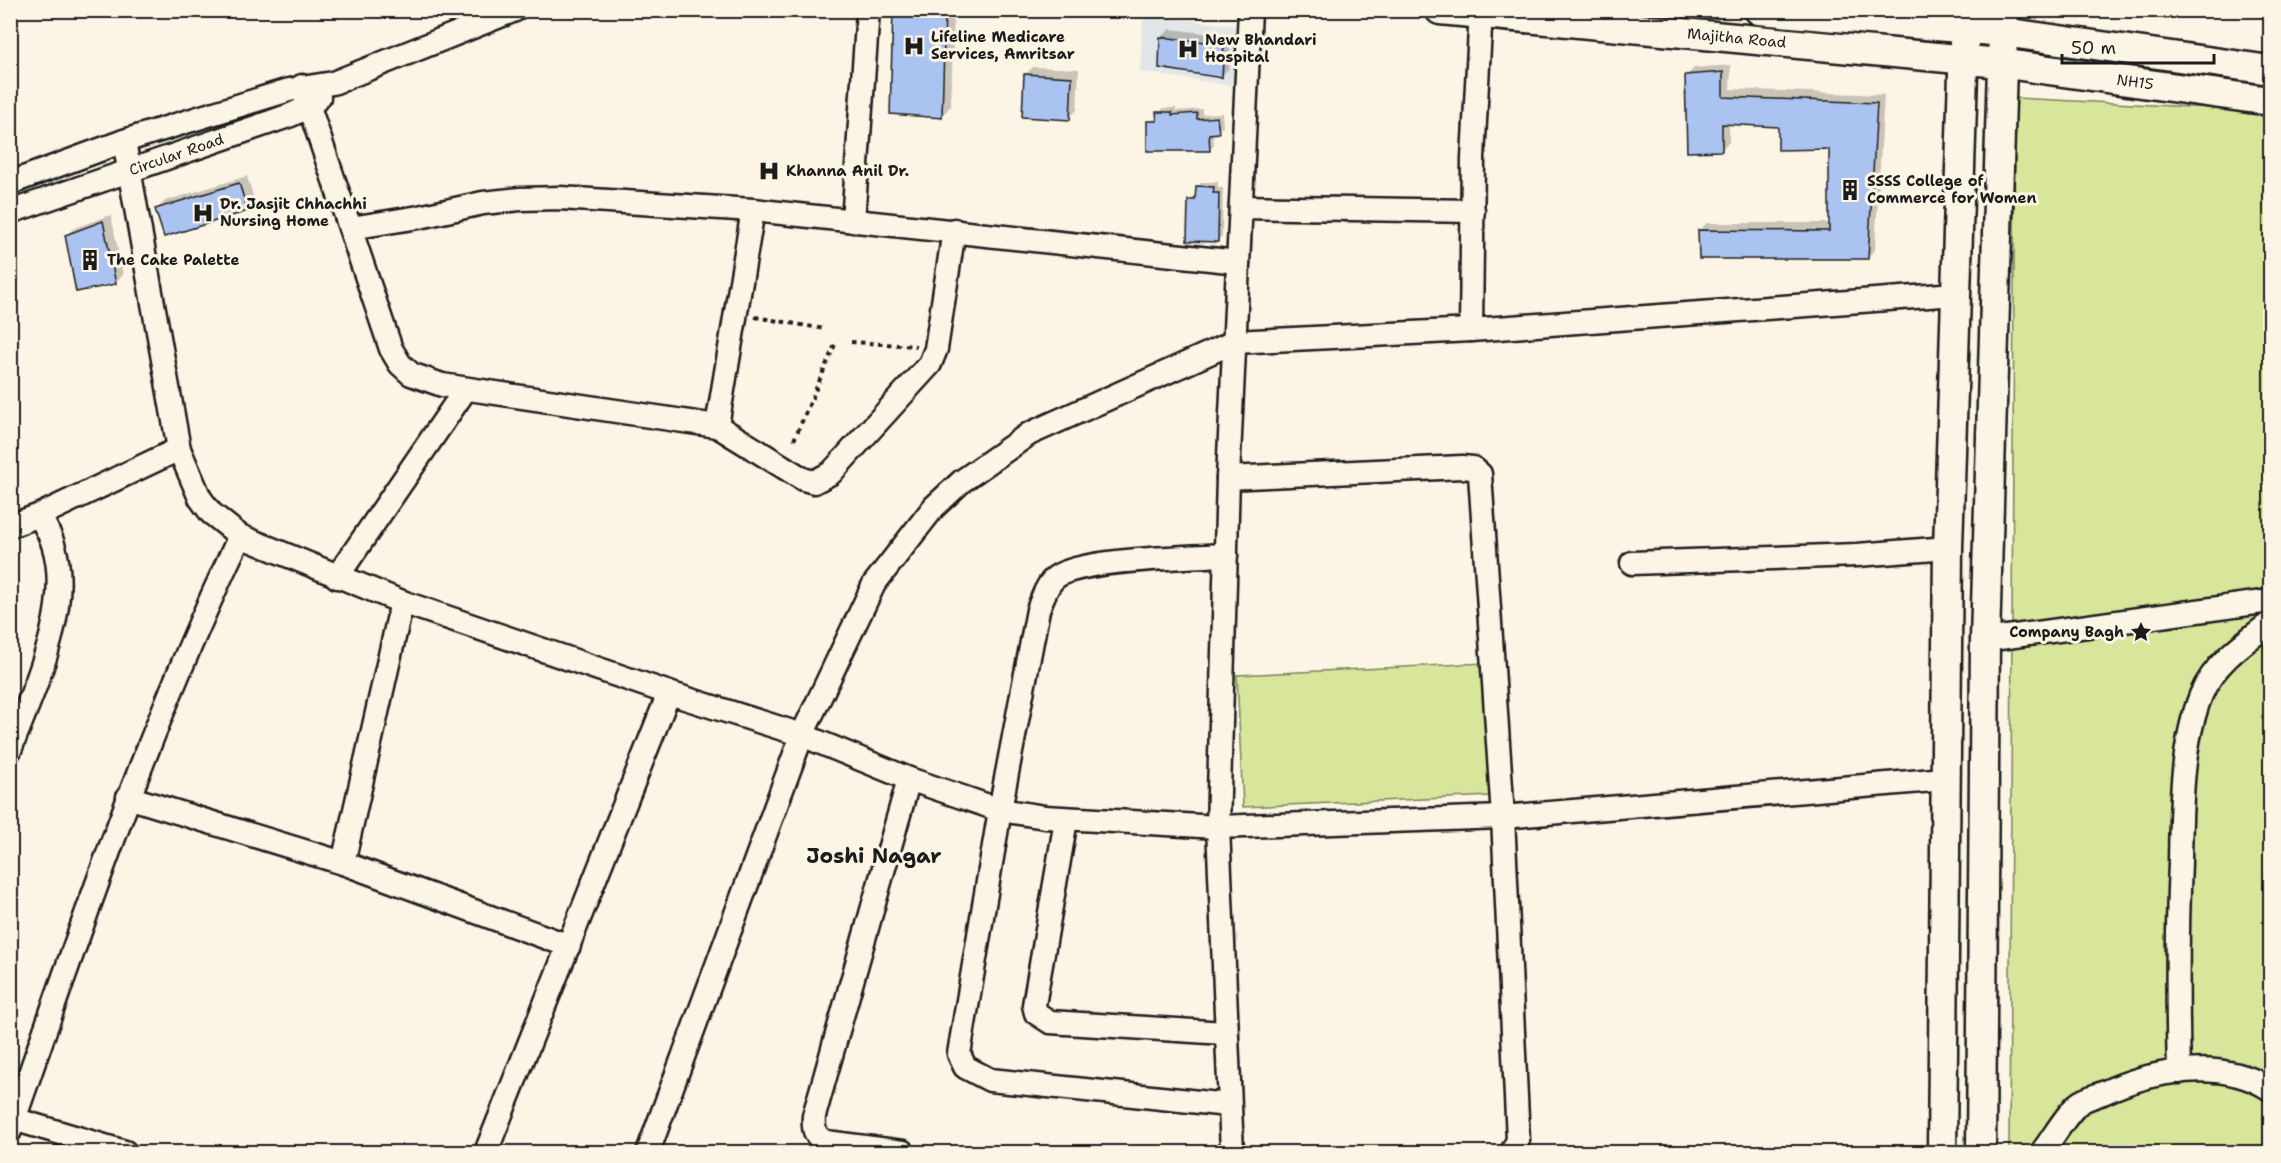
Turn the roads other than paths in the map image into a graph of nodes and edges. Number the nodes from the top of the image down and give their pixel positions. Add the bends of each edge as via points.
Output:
1 (515, 10) edge
2 (868, 10) edge
3 (1250, 10) edge
4 (1440, 10) edge
5 (1759, 10) edge
6 (1481, 12) edge
7 (1965, 20) edge
8 (2003, 21) edge
9 (1964, 61) junction
10 (2000, 63) junction
11 (2271, 70) edge
12 (306, 96) junction
13 (2271, 101) edge
14 (124, 141) junction
15 (129, 170) junction
16 (10, 183) edge
17 (1241, 207) junction
18 (753, 210) junction
19 (1473, 211) junction
20 (10, 212) edge
21 (853, 221) junction
22 (351, 228) junction
23 (954, 230) junction
24 (1238, 262) junction
25 (1955, 294) junction
26 (1471, 330) junction
27 (1234, 342) junction
28 (465, 390) junction
29 (717, 426) junction
30 (178, 449) junction
31 (1228, 478) junction
32 (40, 515) junction
33 (10, 526) edge
34 (240, 536) junction
35 (1948, 548) junction
36 (1226, 555) junction
37 (1632, 563) dead end
38 (338, 577) junction
39 (2271, 601) edge
40 (402, 602) junction
41 (2271, 623) edge
42 (1985, 640) junction
43 (669, 693) junction
44 (802, 735) junction
45 (10, 750) edge
46 (909, 779) junction
47 (1945, 779) junction
48 (128, 797) junction
49 (1000, 810) junction
50 (1503, 817) junction
51 (1066, 820) junction
52 (1218, 828) junction
53 (344, 863) junction
54 (569, 946) junction
55 (1225, 1033) junction
56 (2179, 1072) junction
57 (2271, 1089) edge
58 (1228, 1105) junction
59 (12, 1123) edge
60 (125, 1152) edge
61 (486, 1152) edge
62 (648, 1152) edge
63 (903, 1152) edge
64 (1232, 1152) edge
65 (1512, 1152) edge
66 (1942, 1152) edge
67 (1981, 1152) edge
68 (2042, 1152) edge

1 - 12 street, Circular Road
2 - 21 street
3 - 17 street
4 - 6 main road, Majitha Road
5 - 7 main road, Majitha Road
6 - 9 main road, Majitha Road
6 - 19 street
7 - 8 main road, Majitha Road
7 - 9 main road
8 - 10 main road
8 - 11 main road, Majitha Road
9 - 10 main road, Majitha Road
9 - 25 main road
10 - 13 main road, NH15
10 - 42 main road
12 - 14 street, Circular Road
12 - 15 street, Circular Road
12 - 22 street
14 - 15 street
14 - 16 street, Circular Road
15 - 20 street, Circular Road
15 - 30 street
17 - 19 street
17 - 24 street
18 - 21 street
18 - 22 street via 520,199
18 - 29 street
19 - 26 street
21 - 23 street
22 - 28 street via 391,349 400,364 423,380
23 - 24 street
23 - 29 street via 936,349 930,364 831,473 814,482 803,479
24 - 27 street
25 - 26 street
25 - 35 main road
26 - 27 street
27 - 31 street
27 - 44 street via 1029,434 962,481 934,507 874,584
28 - 29 street
28 - 38 street
30 - 32 street
30 - 34 street via 200,498
31 - 36 street
31 - 50 street via 1462,467 1478,470 1482,483
32 - 33 street
32 - 45 street via 55,555 56,612 49,649
34 - 38 street
34 - 48 street via 206,606
35 - 37 street via 1845,556
35 - 47 main road
36 - 49 street via 1083,566 1055,578 1038,610
36 - 52 street
38 - 40 street
39 - 42 street
40 - 43 street
40 - 53 street
41 - 56 street via 2219,666 2202,693 2191,727 2181,807 2176,980
42 - 67 main road
43 - 44 street
43 - 54 street
44 - 46 street
44 - 62 street
46 - 49 street
46 - 63 street via 813,1130 826,1142
47 - 50 street
47 - 66 main road
48 - 53 street
48 - 59 street
49 - 51 street
49 - 58 street via 959,1054 965,1067 990,1080
50 - 52 street
50 - 65 street via 1518,1140
51 - 52 street
51 - 55 street via 1034,1005 1036,1013 1050,1022
52 - 55 street
53 - 54 street
54 - 61 street
55 - 58 street
56 - 57 street via 2225,1073
56 - 68 street via 2135,1078 2078,1104
58 - 64 street
59 - 60 street

